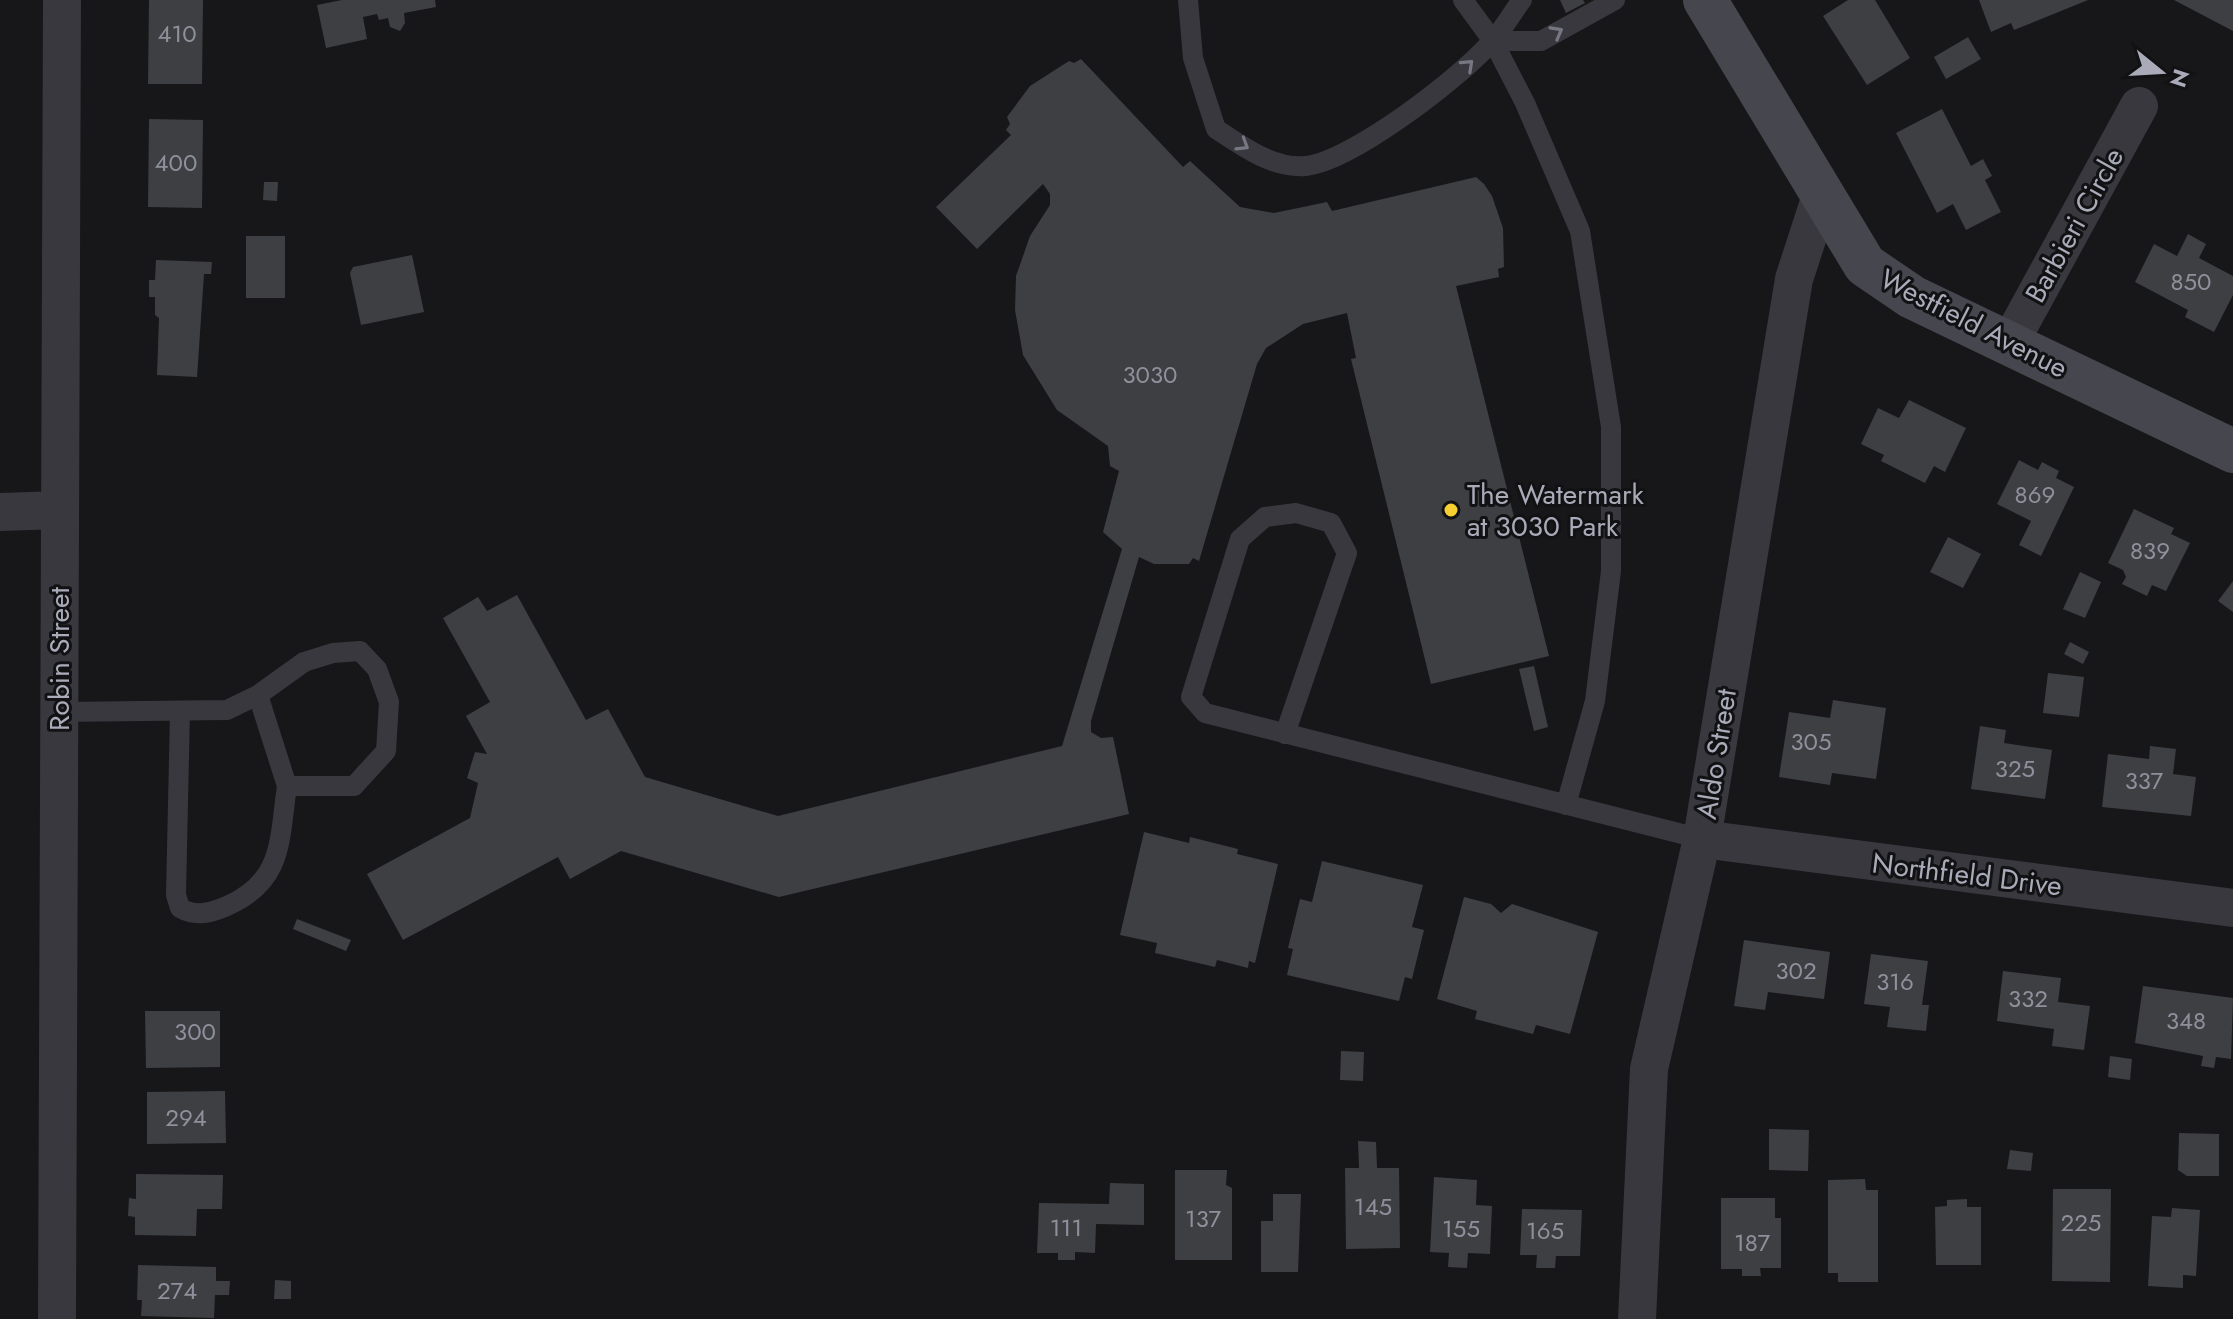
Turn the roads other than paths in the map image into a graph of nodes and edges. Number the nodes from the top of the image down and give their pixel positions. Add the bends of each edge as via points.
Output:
1 (62, 0) edge
2 (1188, 0) edge
3 (1463, 0) edge
4 (1522, 0) edge
5 (1615, 0) edge
6 (1705, 0) edge
7 (1493, 41) junction
8 (2139, 106) dead end
9 (1822, 193) junction
10 (2009, 344) junction
11 (2233, 451) edge
12 (60, 510) junction
13 (0, 512) edge
14 (258, 695) junction
15 (180, 711) junction
16 (59, 712) junction
17 (1285, 734) junction
18 (287, 786) junction
19 (1566, 805) junction
20 (1702, 839) junction
21 (2233, 908) edge
22 (57, 1319) edge
23 (1637, 1319) edge

1 - 12 street, Robin Street
2 -> 7 lane via 1193,58 1216,129 1268,161 1306,166 1361,143 1452,80
3 - 7 lane
4 - 7 lane
7 -> 5 lane via 1541,41
6 - 9 street, Westfield Avenue
7 - 19 lane via 1580,231 1611,427 1611,571 1595,701
8 - 10 street, Barbieri Circle
9 - 10 street, Westfield Avenue via 1865,265 1912,297
9 - 20 street, Aldo Street via 1794,279
10 - 11 street, Westfield Avenue
12 - 13 street
12 - 16 street, Robin Street
14 - 15 lane via 227,710
14 - 18 lane
14 - 18 lane via 304,662 360,651 377,669 389,702 386,751 354,786
15 - 16 lane
15 - 18 lane via 180,908 210,913 261,887 275,864
16 - 22 street, Robin Street
17 - 17 lane via 1205,713 1191,697 1240,539 1265,517 1296,513 1331,523 1347,553
17 - 19 lane
19 - 20 lane
20 - 21 street, Northfield Drive
20 - 23 street, Aldo Street via 1649,1069

